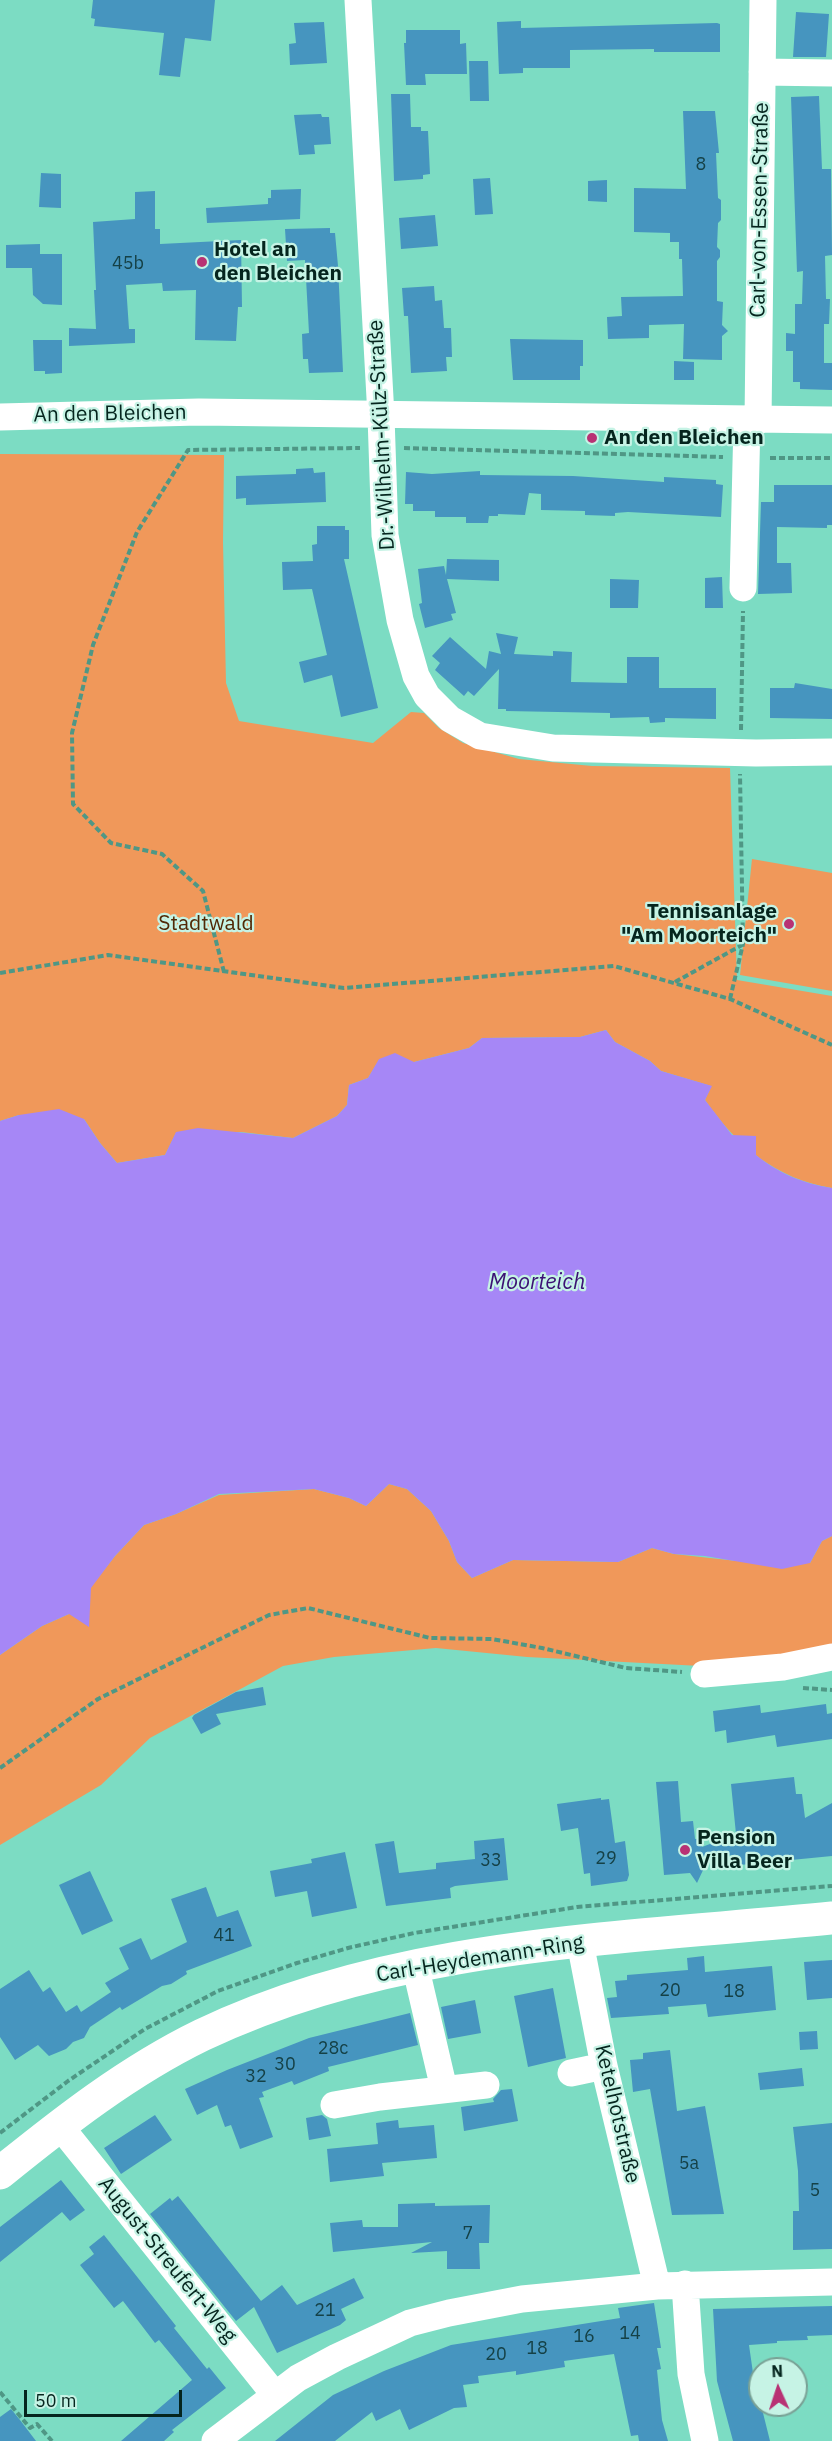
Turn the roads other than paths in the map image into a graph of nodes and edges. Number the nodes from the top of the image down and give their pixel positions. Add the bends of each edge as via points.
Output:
1 (358, 0) edge
2 (763, 0) edge
3 (762, 72) junction
4 (832, 73) edge
5 (381, 416) junction
6 (0, 417) edge
7 (832, 420) edge
8 (752, 421) junction
9 (743, 588) road end
10 (832, 752) edge
11 (832, 1657) edge
12 (704, 1674) road end
13 (832, 1918) edge
14 (580, 1942) junction
15 (415, 1965) junction
16 (604, 2066) junction
17 (571, 2073) dead end
18 (486, 2085) dead end
19 (444, 2089) junction
20 (334, 2105) dead end
21 (59, 2126) junction
22 (0, 2173) edge
23 (832, 2282) edge
24 (685, 2284) junction
25 (657, 2286) junction
26 (275, 2395) junction
27 (215, 2441) edge
28 (705, 2441) edge

1 - 5 street, Dr.-Wilhelm-Külz-Straße
2 - 3 street, Carl-von-Essen-Straße
3 - 4 street
3 - 8 street, Carl-von-Essen-Straße
5 - 6 street, An den Bleichen via 199,412
5 - 8 street, An den Bleichen
5 - 10 street, Dr.-Wilhelm-Külz-Straße via 385,535 400,620 416,676 437,709 480,736 553,748 741,742
7 - 8 street, An den Bleichen
8 - 9 street, Carl-von-Essen-Straße via 747,458
11 - 12 street via 783,1667
13 - 14 main road, Carl-Heydemann-Ring
14 - 15 main road, Carl-Heydemann-Ring
14 - 16 street, Ketelhotstraße
15 - 19 street
15 - 21 main road, Carl-Heydemann-Ring via 283,2002 203,2035 147,2065
16 - 17 street
16 - 25 street, Ketelhotstraße
18 - 19 street
19 - 20 street
21 - 22 main road, Carl-Heydemann-Ring
21 - 26 street, August-Streufert-Weg
23 - 24 street
24 - 25 street
24 - 28 street via 691,2373
25 - 26 street via 522,2299 410,2323 337,2357
26 - 27 street

